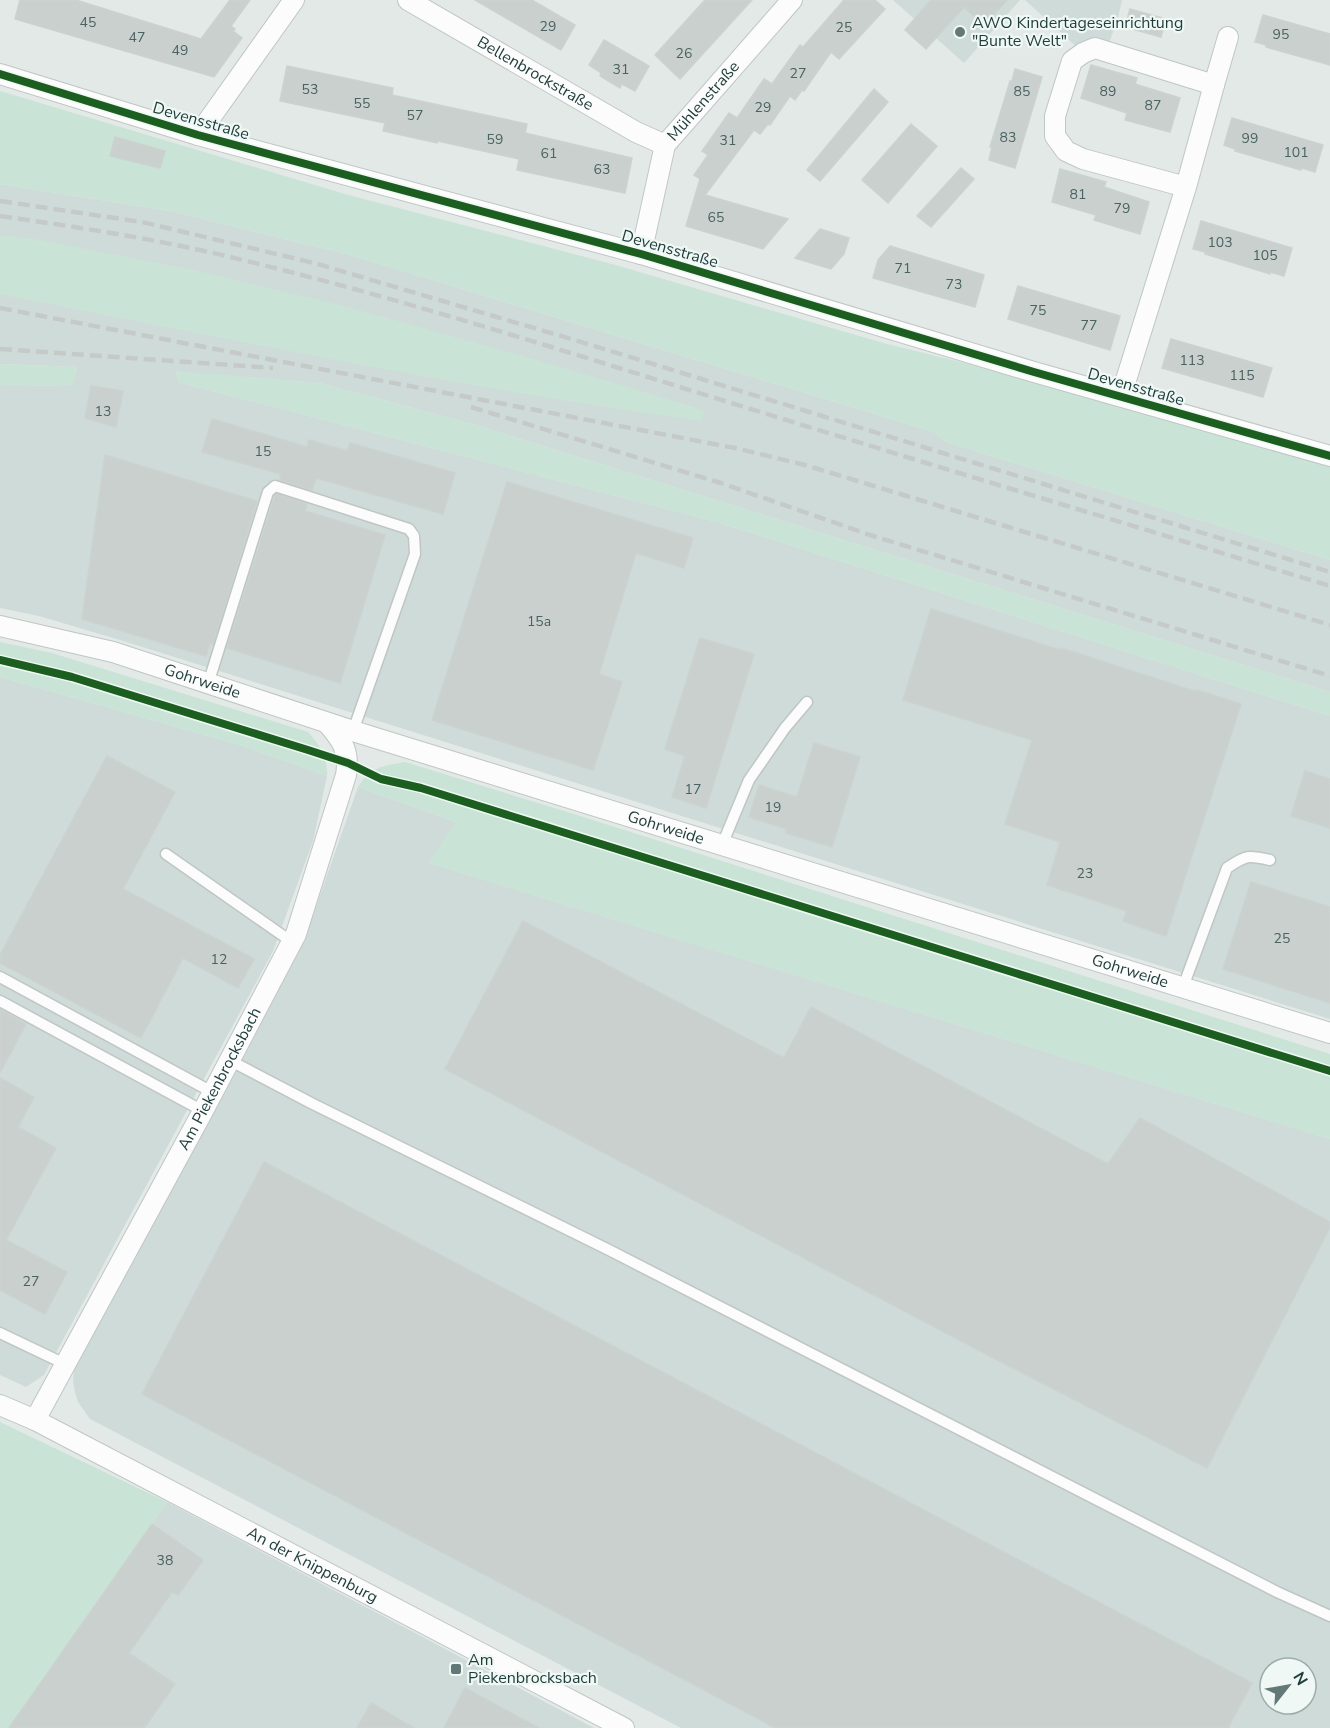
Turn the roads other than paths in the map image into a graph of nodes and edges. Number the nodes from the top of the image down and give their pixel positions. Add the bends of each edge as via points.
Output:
1 (294, 0) edge
2 (408, 0) edge
3 (792, 0) edge
4 (1228, 37) dead end
5 (0, 74) edge
6 (1214, 85) junction
7 (198, 135) junction
8 (664, 145) junction
9 (1186, 187) junction
10 (641, 254) junction
11 (1121, 396) junction
12 (1330, 456) edge
13 (0, 626) edge
14 (208, 684) junction
15 (807, 702) dead end
16 (327, 723) junction
17 (353, 731) junction
18 (722, 845) junction
19 (166, 854) dead end
20 (1270, 860) dead end
21 (292, 942) junction
22 (0, 977) edge
23 (1183, 987) junction
24 (0, 1001) edge
25 (1330, 1033) edge
26 (229, 1060) junction
27 (212, 1092) junction
28 (203, 1111) junction
29 (0, 1334) edge
30 (65, 1364) junction
31 (0, 1405) edge
32 (34, 1420) junction
33 (1330, 1616) edge
34 (624, 1728) edge

1 - 7 street
2 - 8 street, Bellenbrockstraße
3 - 8 street, Mühlenstraße
4 - 6 street, Devensstraße
5 - 7 street, Devensstraße
6 - 9 street, Devensstraße
6 - 9 street via 1095,48 1072,61 1055,116 1055,136 1066,151
7 - 10 street, Devensstraße
8 - 10 street, Mühlenstraße
9 - 11 street, Devensstraße
10 - 11 street, Devensstraße
11 - 12 street, Devensstraße
13 - 14 street, Gohrweide via 113,652
14 - 16 street, Gohrweide
14 - 17 lane via 268,492 275,486 409,529 414,536 415,554
15 - 18 lane via 749,780
16 - 17 street, Gohrweide
16 - 21 street, Am Piekenbrocksbach via 341,739 348,763
17 - 18 street, Gohrweide
18 - 23 street, Gohrweide
19 - 21 lane
20 - 23 lane via 1251,856 1227,868
21 - 26 street, Am Piekenbrocksbach
22 - 27 lane
23 - 25 street, Gohrweide
24 - 28 lane
26 - 27 street, Am Piekenbrocksbach
26 - 33 lane via 1277,1593
27 - 28 street, Am Piekenbrocksbach
28 - 30 street, Am Piekenbrocksbach
29 - 30 lane
30 - 32 street, Am Piekenbrocksbach
31 - 32 street, An der Knippenburg
32 - 34 street, An der Knippenburg

